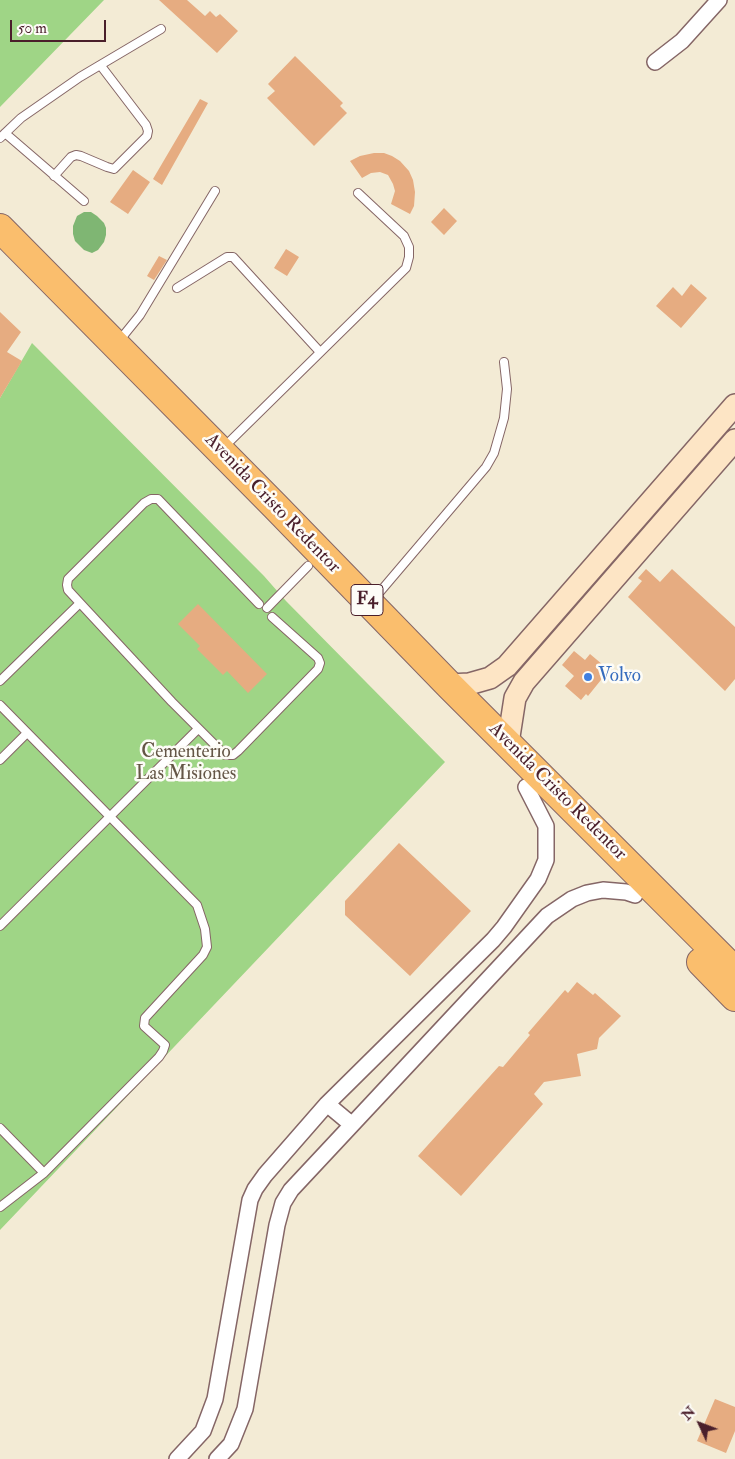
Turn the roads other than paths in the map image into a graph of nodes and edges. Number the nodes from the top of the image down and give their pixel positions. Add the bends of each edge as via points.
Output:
1 (719, 0) edge
2 (161, 29) dead end
3 (656, 62) dead end
4 (101, 66) junction
5 (3, 136) edge
6 (54, 176) junction
7 (215, 191) dead end
8 (358, 193) dead end
9 (84, 201) dead end
10 (0, 228) edge
11 (0, 255) edge
12 (177, 288) dead end
13 (116, 345) junction
14 (320, 352) junction
15 (504, 362) dead end
16 (735, 405) edge
17 (735, 440) edge
18 (220, 450) junction
19 (308, 566) junction
20 (80, 603) junction
21 (259, 604) dead end
22 (370, 604) junction
23 (267, 608) dead end
24 (272, 617) dead end
25 (507, 666) junction
26 (0, 681) edge
27 (524, 682) junction
28 (448, 684) junction
29 (0, 705) edge
30 (198, 729) junction
31 (27, 734) junction
32 (508, 743) junction
33 (0, 760) edge
34 (526, 786) junction
35 (111, 816) junction
36 (635, 895) junction
37 (0, 926) edge
38 (504, 927) junction
39 (523, 942) junction
40 (477, 957) junction
41 (494, 971) junction
42 (735, 971) edge
43 (735, 996) edge
44 (328, 1104) junction
45 (351, 1124) junction
46 (0, 1128) edge
47 (44, 1173) junction
48 (0, 1207) edge
49 (177, 1459) edge
50 (217, 1459) edge

1 - 3 street via 682,41
2 - 4 lane
4 - 5 lane via 21,118
4 - 6 lane via 146,125 147,136 114,168 76,155
5 - 6 lane
6 - 9 lane
7 - 13 lane via 140,316
8 - 14 lane via 404,236 409,257 406,268
10 - 13 highway, Avenida Cristo Redentor / F4
11 - 19 highway, Avenida Cristo Redentor / F4
12 - 14 lane via 233,256
13 - 18 highway, Avenida Cristo Redentor / F4
14 - 18 lane
15 - 22 lane via 507,388 504,418 494,453 486,467
16 - 25 main road
17 - 27 main road
18 - 22 highway, Avenida Cristo Redentor / F4
19 - 23 lane
19 - 34 highway, Avenida Cristo Redentor / F4
20 - 21 lane via 68,590 68,579 144,503 158,499
20 - 26 lane
20 - 30 lane
22 - 28 highway, Avenida Cristo Redentor / F4
24 - 30 lane via 318,658 318,669 233,755 225,755
25 - 27 main road
25 - 28 main road via 490,678 469,684
27 - 32 main road via 516,698
28 - 32 highway, Avenida Cristo Redentor / F4
29 - 31 lane
30 - 35 lane
31 - 33 lane
31 - 35 lane
32 - 42 highway, Avenida Cristo Redentor / F4
34 - 36 highway, Avenida Cristo Redentor / F4
34 - 38 street via 546,826 546,860 538,879
35 - 37 lane
35 - 47 lane via 197,905 205,929 206,947 204,955 145,1018 144,1026 165,1045 163,1052
36 - 39 street via 603,890 572,899 547,916
36 - 43 highway, Avenida Cristo Redentor / F4
38 - 39 street via 503,944
38 - 40 street
39 - 41 street
40 - 41 street via 491,958
40 - 44 street
41 - 45 street
44 - 45 street
44 - 49 street via 264,1175 250,1200 215,1399 203,1431
45 - 50 street via 290,1190 283,1203 245,1409 231,1444
46 - 47 lane
47 - 48 lane

